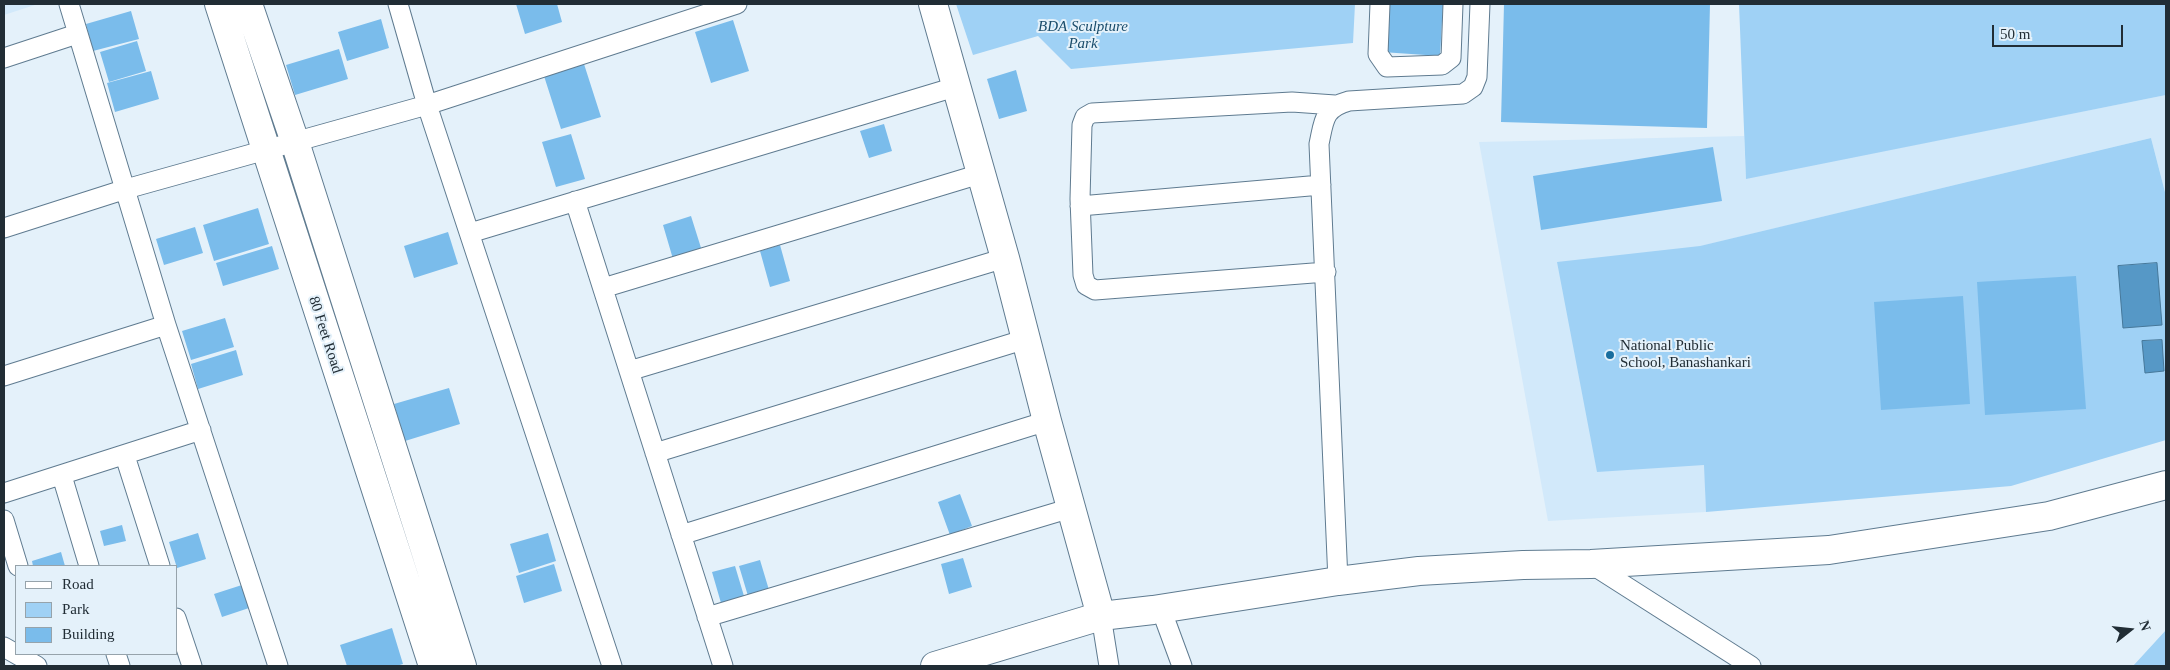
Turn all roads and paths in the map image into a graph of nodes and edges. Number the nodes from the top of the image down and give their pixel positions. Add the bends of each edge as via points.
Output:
1 (69, 4) edge
2 (219, 4) edge
3 (248, 4) edge
4 (398, 4) edge
5 (737, 4) edge
6 (933, 4) edge
7 (1380, 4) edge
8 (1453, 4) edge
9 (1480, 4) edge
10 (78, 34) junction
11 (4, 58) edge
12 (955, 87) junction
13 (427, 105) junction
14 (1335, 105) junction
15 (295, 142) junction
16 (266, 150) junction
17 (980, 174) junction
18 (1321, 185) junction
19 (126, 189) junction
20 (575, 201) junction
21 (1080, 206) junction
22 (4, 228) edge
23 (470, 233) junction
24 (1005, 258) junction
25 (1326, 272) junction
26 (603, 288) junction
27 (166, 325) junction
28 (1026, 339) junction
29 (629, 371) junction
30 (4, 376) edge
31 (1046, 420) junction
32 (201, 430) junction
33 (655, 453) junction
34 (125, 456) junction
35 (62, 476) junction
36 (2166, 485) edge
37 (4, 493) edge
38 (1071, 508) junction
39 (4, 520) edge
40 (681, 535) junction
41 (1591, 564) junction
42 (18, 565) edge
43 (89, 565) edge
44 (160, 565) edge
45 (1338, 581) junction
46 (1149, 611) junction
47 (1101, 616) junction
48 (707, 617) junction
49 (178, 624) edge
50 (4, 647) edge
51 (15, 653) edge
52 (18, 655) edge
53 (37, 666) edge
54 (192, 666) edge
55 (278, 666) edge
56 (433, 666) edge
57 (462, 666) edge
58 (612, 666) edge
59 (723, 666) edge
60 (935, 666) edge
61 (1109, 666) edge
62 (1182, 666) edge
63 (1751, 666) edge

1 - 10 street
2 - 16 street, 80 Feet Road
3 - 15 street, 80 Feet Road
4 - 13 street
5 - 13 street
6 - 12 street
7 - 8 street via 1378,54 1387,66 1442,65 1451,58
9 - 14 street via 1477,77 1473,87 1463,94 1349,101
10 - 11 street
10 - 19 street
12 - 17 street
12 - 20 street
13 - 15 street
13 - 23 street
14 - 18 street via 1325,117 1319,144
14 - 21 street via 1292,102 1092,113 1085,117 1082,125
15 - 16 street
15 - 57 street, 80 Feet Road
16 - 19 street
16 - 56 street, 80 Feet Road
17 - 24 street
17 - 26 street
18 - 21 street
18 - 25 street
19 - 22 street
19 - 27 street
20 - 23 street
20 - 26 street
21 - 25 street via 1083,275 1086,285 1095,290
23 - 58 street
24 - 28 street
24 - 29 street
25 - 45 street
26 - 29 street
27 - 30 street
27 - 32 street
28 - 31 street
28 - 33 street
29 - 33 street
31 - 38 street
31 - 40 street
32 - 34 street
32 - 55 street
33 - 40 street
34 - 35 street
34 - 44 street
35 - 37 street
35 - 43 street
36 - 41 street via 2049,516 1829,550
38 - 47 street
38 - 48 street
39 - 42 street
40 - 48 street
41 - 45 street via 1419,571
41 - 63 street
45 - 46 street
46 - 47 street
46 - 62 street
47 - 60 street
47 - 61 street
48 - 59 street
49 - 54 street
50 - 51 street
52 - 53 street

